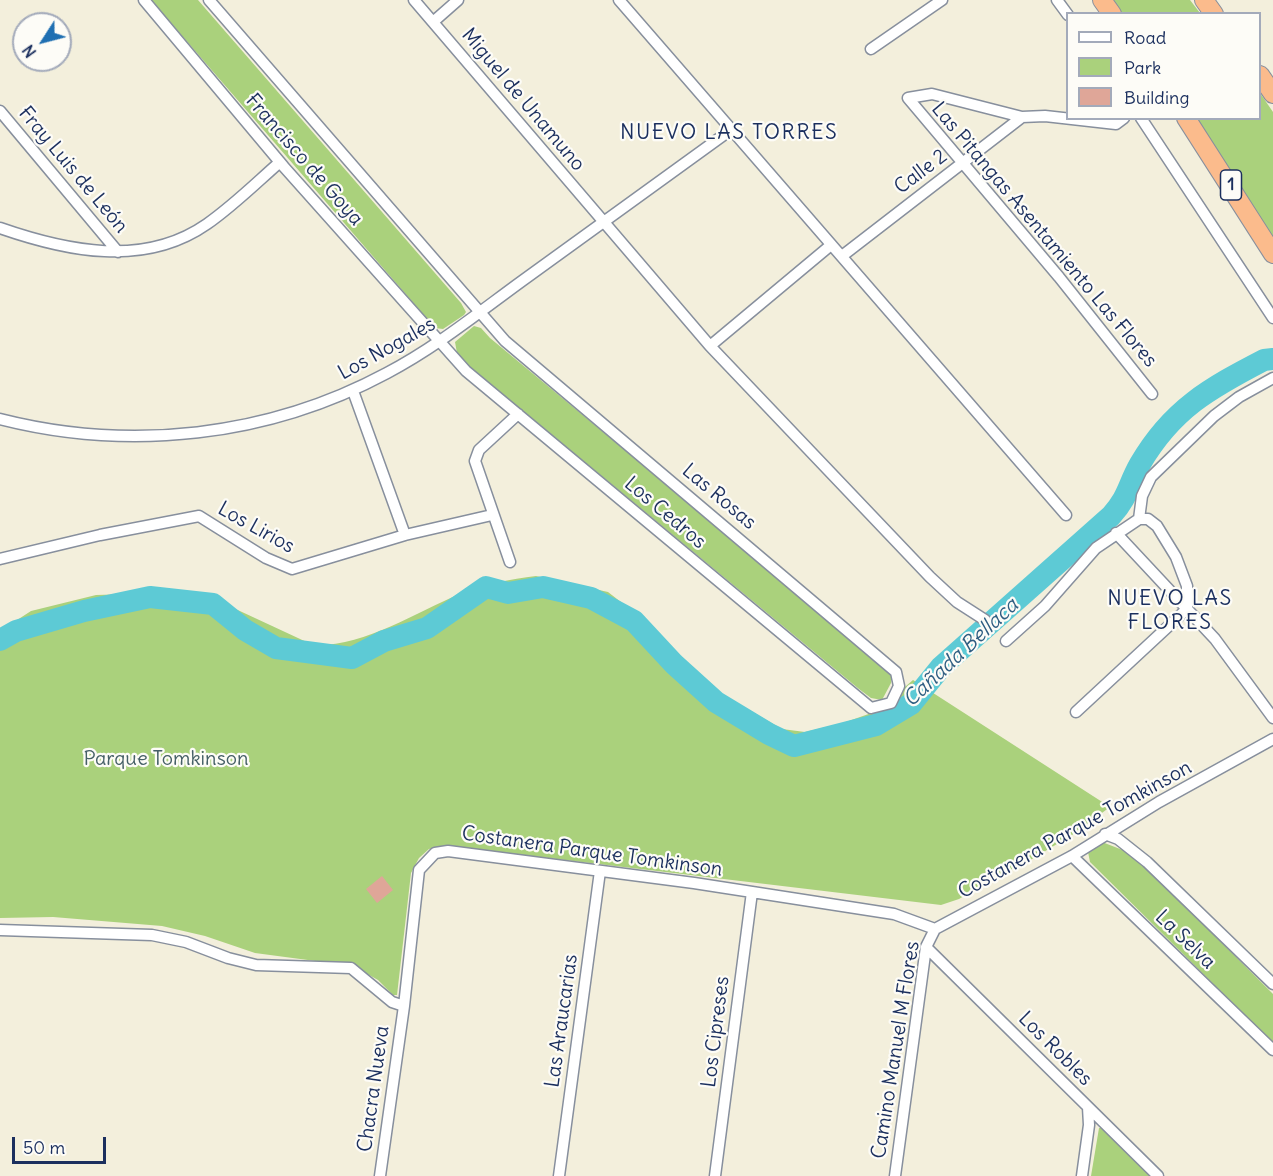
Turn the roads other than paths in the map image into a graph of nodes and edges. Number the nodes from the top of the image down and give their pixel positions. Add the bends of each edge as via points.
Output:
1 (144, 0) edge
2 (209, 0) edge
3 (414, 0) edge
4 (458, 0) edge
5 (619, 0) edge
6 (942, 0) edge
7 (1057, 0) edge
8 (1066, 12) edge
9 (433, 22) junction
10 (871, 49) dead end
11 (1261, 76) edge
12 (1273, 94) edge
13 (0, 111) edge
14 (1022, 117) junction
15 (1066, 118) edge
16 (1080, 120) edge
17 (1121, 120) edge
18 (1142, 120) edge
19 (1187, 120) edge
20 (732, 129) junction
21 (280, 162) junction
22 (962, 164) junction
23 (604, 223) junction
24 (0, 228) edge
25 (831, 245) junction
26 (118, 252) junction
27 (1273, 254) edge
28 (842, 256) junction
29 (479, 312) junction
30 (1273, 318) edge
31 (440, 342) junction
32 (710, 346) junction
33 (1273, 378) edge
34 (353, 391) junction
35 (1152, 394) dead end
36 (518, 414) junction
37 (0, 419) edge
38 (1066, 514) dead end
39 (492, 515) junction
40 (1139, 519) junction
41 (1116, 533) junction
42 (405, 535) junction
43 (0, 559) edge
44 (510, 562) dead end
45 (1186, 609) junction
46 (986, 620) dead end
47 (1006, 641) dead end
48 (871, 708) joint
49 (1076, 712) dead end
50 (1273, 718) edge
51 (1273, 740) edge
52 (1104, 834) junction
53 (1072, 856) junction
54 (600, 871) junction
55 (752, 892) junction
56 (935, 929) junction
57 (0, 930) edge
58 (926, 947) junction
59 (1273, 984) edge
60 (404, 1006) junction
61 (1273, 1050) edge
62 (1088, 1107) junction
63 (380, 1176) edge
64 (559, 1176) edge
65 (715, 1176) edge
66 (895, 1176) edge
67 (1082, 1176) edge
68 (1158, 1176) edge

1 - 21 street, Francisco de Goya
2 - 29 street, Francisco de Goya
3 - 9 street, Miguel de Unamuno
4 - 9 street
5 - 20 street
6 - 10 street
7 - 8 street
9 - 23 street, Miguel de Unamuno
11 - 12 highway
13 - 26 street, Fray Luis de León
14 - 15 street
14 - 22 street, Calle 2
14 - 22 street, Las Pitangas Asentamiento Las Flores via 932,94 908,98
16 - 17 street via 1116,124
18 - 30 street
19 - 27 highway, 1
20 - 23 street, Los Nogales
20 - 25 street
21 - 26 street via 190,234 168,245
21 - 31 street, Francisco de Goya
22 - 28 street, Calle 2
22 - 35 street, Las Pitangas Asentamiento Las Flores
23 - 29 street, Los Nogales
23 - 32 street, Miguel de Unamuno
24 - 26 street via 81,251
25 - 28 street
25 - 32 street
28 - 38 street
29 - 31 street, Los Nogales
29 - 48 street, Las Rosas via 505,341 896,672 899,686 891,704
31 - 34 street, Los Nogales
31 - 36 street, Los Cedros via 466,371
32 - 46 street, Miguel de Unamuno via 930,578
33 - 40 street via 1214,416 1151,477 1142,496
34 - 37 street, Los Nogales via 233,428 178,435 99,437
34 - 42 street
36 - 39 street via 476,456 476,468
36 - 48 street, Los Cedros
39 - 42 street, Los Lirios
39 - 44 street
40 - 41 street
40 - 45 street via 1148,519 1157,526 1176,557 1187,586
41 - 45 street
41 - 47 street via 1089,554 1045,606
42 - 43 street, Los Lirios via 292,569 266,558 199,516 190,516
45 - 49 street
45 - 50 street via 1232,660
51 - 52 street, Costanera Parque Tomkinson
52 - 53 street, Costanera Parque Tomkinson
52 - 59 street, La Selva via 1118,838 1148,862
53 - 56 street, Costanera Parque Tomkinson
53 - 61 street, La Selva
54 - 55 street, Costanera Parque Tomkinson
54 - 60 street, Costanera Parque Tomkinson via 448,851 435,853 419,870
54 - 64 street, Las Araucarias
55 - 56 street, Costanera Parque Tomkinson via 894,914
55 - 65 street, Los Cipreses
56 - 58 street, Camino Manuel M Flores
57 - 60 street via 152,935 256,965 351,968 392,1002
58 - 62 street, Los Robles
58 - 66 street, Camino Manuel M Flores
60 - 63 street, Chacra Nueva
62 - 67 street
62 - 68 street, Los Robles

